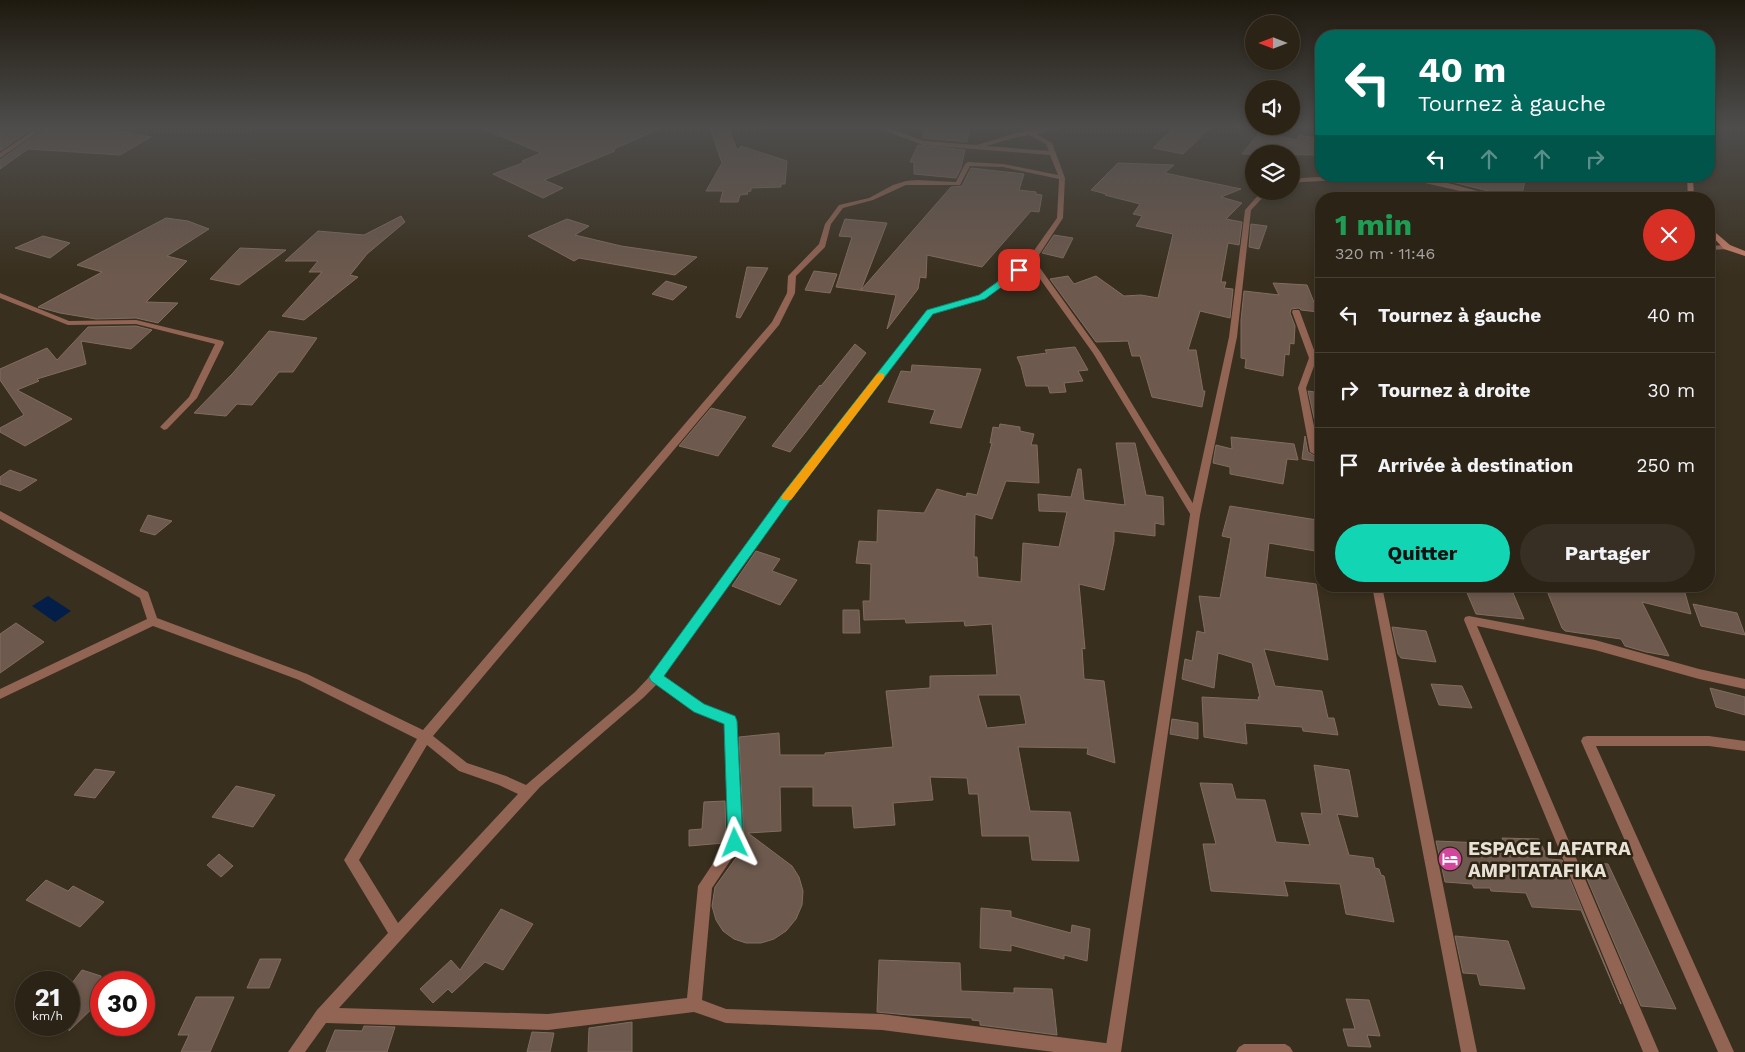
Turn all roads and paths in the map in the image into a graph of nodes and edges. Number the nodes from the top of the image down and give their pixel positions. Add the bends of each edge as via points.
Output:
1 (961, 177) edge
2 (1057, 177) edge
3 (1062, 178) joint
4 (1315, 179) edge
5 (1300, 181) edge
6 (1430, 182) edge
7 (1476, 192) edge
8 (1257, 200) edge
9 (1715, 235) edge
10 (1726, 247) junction
11 (1715, 248) edge
12 (1745, 254) edge
13 (1031, 261) junction
14 (0, 295) edge
15 (1296, 312) dead end
16 (164, 427) dead end
17 (1315, 452) edge
18 (0, 515) edge
19 (1195, 515) junction
20 (1378, 592) edge
21 (153, 621) junction
22 (656, 677) junction
23 (1745, 684) edge
24 (0, 694) edge
25 (425, 737) junction
26 (1745, 746) edge
27 (528, 792) junction
28 (396, 935) junction
29 (694, 1005) junction
30 (322, 1015) junction
31 (296, 1052) edge
32 (1113, 1052) edge
33 (1244, 1052) edge
34 (1285, 1052) edge
35 (1469, 1052) edge
36 (1651, 1052) edge
37 (1726, 1052) edge

1 - 25 street via 958,184 910,182 897,185 870,199 841,206 828,224 822,245 792,276 791,293 776,323
2 - 3 street
3 - 13 street via 1060,218
4 - 5 street
6 - 7 street
8 - 19 street via 1248,210 1233,337
9 - 10 main road
10 - 11 street
10 - 12 main road
13 - 19 street via 1108,368
13 - 22 street via 982,297 930,312 785,499
14 - 16 street via 68,323 136,322 220,343 193,398
15 - 17 street via 1313,358 1302,388
18 - 21 street via 144,595
19 - 32 street
20 - 35 street
21 - 24 street
21 - 25 street via 303,677
22 - 27 street
22 - 29 street via 699,708 730,721 735,843 705,886
23 - 36 street via 1595,645 1469,620
25 - 27 street via 462,767
25 - 28 street via 351,860
26 - 37 street via 1709,741 1587,741
27 - 28 street
28 - 30 street
29 - 30 street via 548,1022
29 - 32 street via 726,1016 882,1022
30 - 31 street
33 - 34 street

